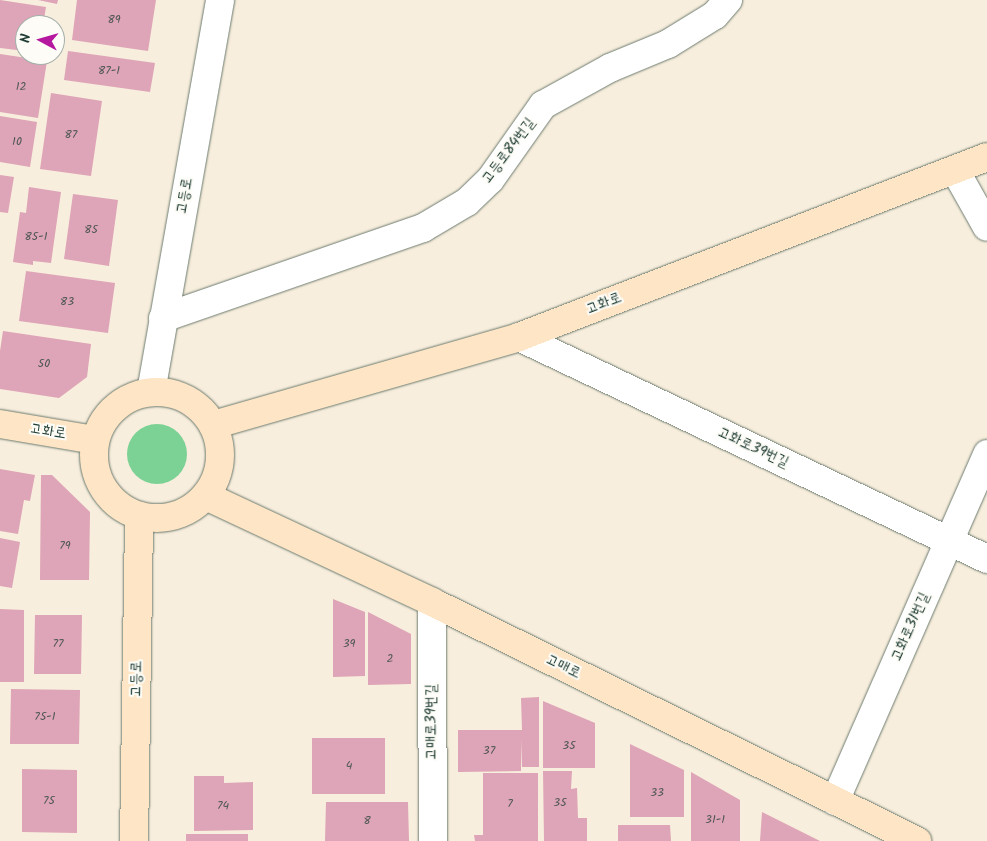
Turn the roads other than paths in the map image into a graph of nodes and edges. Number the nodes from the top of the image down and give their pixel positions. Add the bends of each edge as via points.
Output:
1 (220, 0) edge
2 (728, 0) edge
3 (987, 157) edge
4 (956, 170) junction
5 (987, 227) edge
6 (163, 318) junction
7 (519, 337) junction
8 (151, 392) junction
9 (0, 424) edge
10 (213, 425) junction
11 (96, 440) junction
12 (987, 454) edge
13 (206, 496) junction
14 (139, 516) junction
15 (949, 541) junction
16 (987, 559) edge
17 (432, 602) junction
18 (835, 801) junction
19 (134, 841) edge
20 (433, 841) edge
21 (917, 841) edge

1 - 6 street, 고등로
2 - 6 street, 고등로84번길 via 715,15 668,44 610,68 543,106 490,180 467,202 423,228
3 - 4 street, 고화로
4 - 5 street
4 - 7 street, 고화로
6 - 8 street, 고등로
7 - 10 street, 고화로
7 - 15 street, 고화로39번길
8 - 10 street via 176,394 198,406
8 - 11 street via 128,399 109,415
9 - 11 street, 고화로
10 - 13 street via 221,449 218,474
11 - 14 street via 94,461 101,485 117,504
12 - 15 street, 고화로31번길
13 - 14 street via 187,512 163,519
13 - 17 street, 고매로
14 - 19 street, 고등로
15 - 16 street, 고화로39번길
15 - 18 street, 고화로31번길
17 - 18 street, 고매로
17 - 20 street, 고매로39번길
18 - 21 street, 고매로

